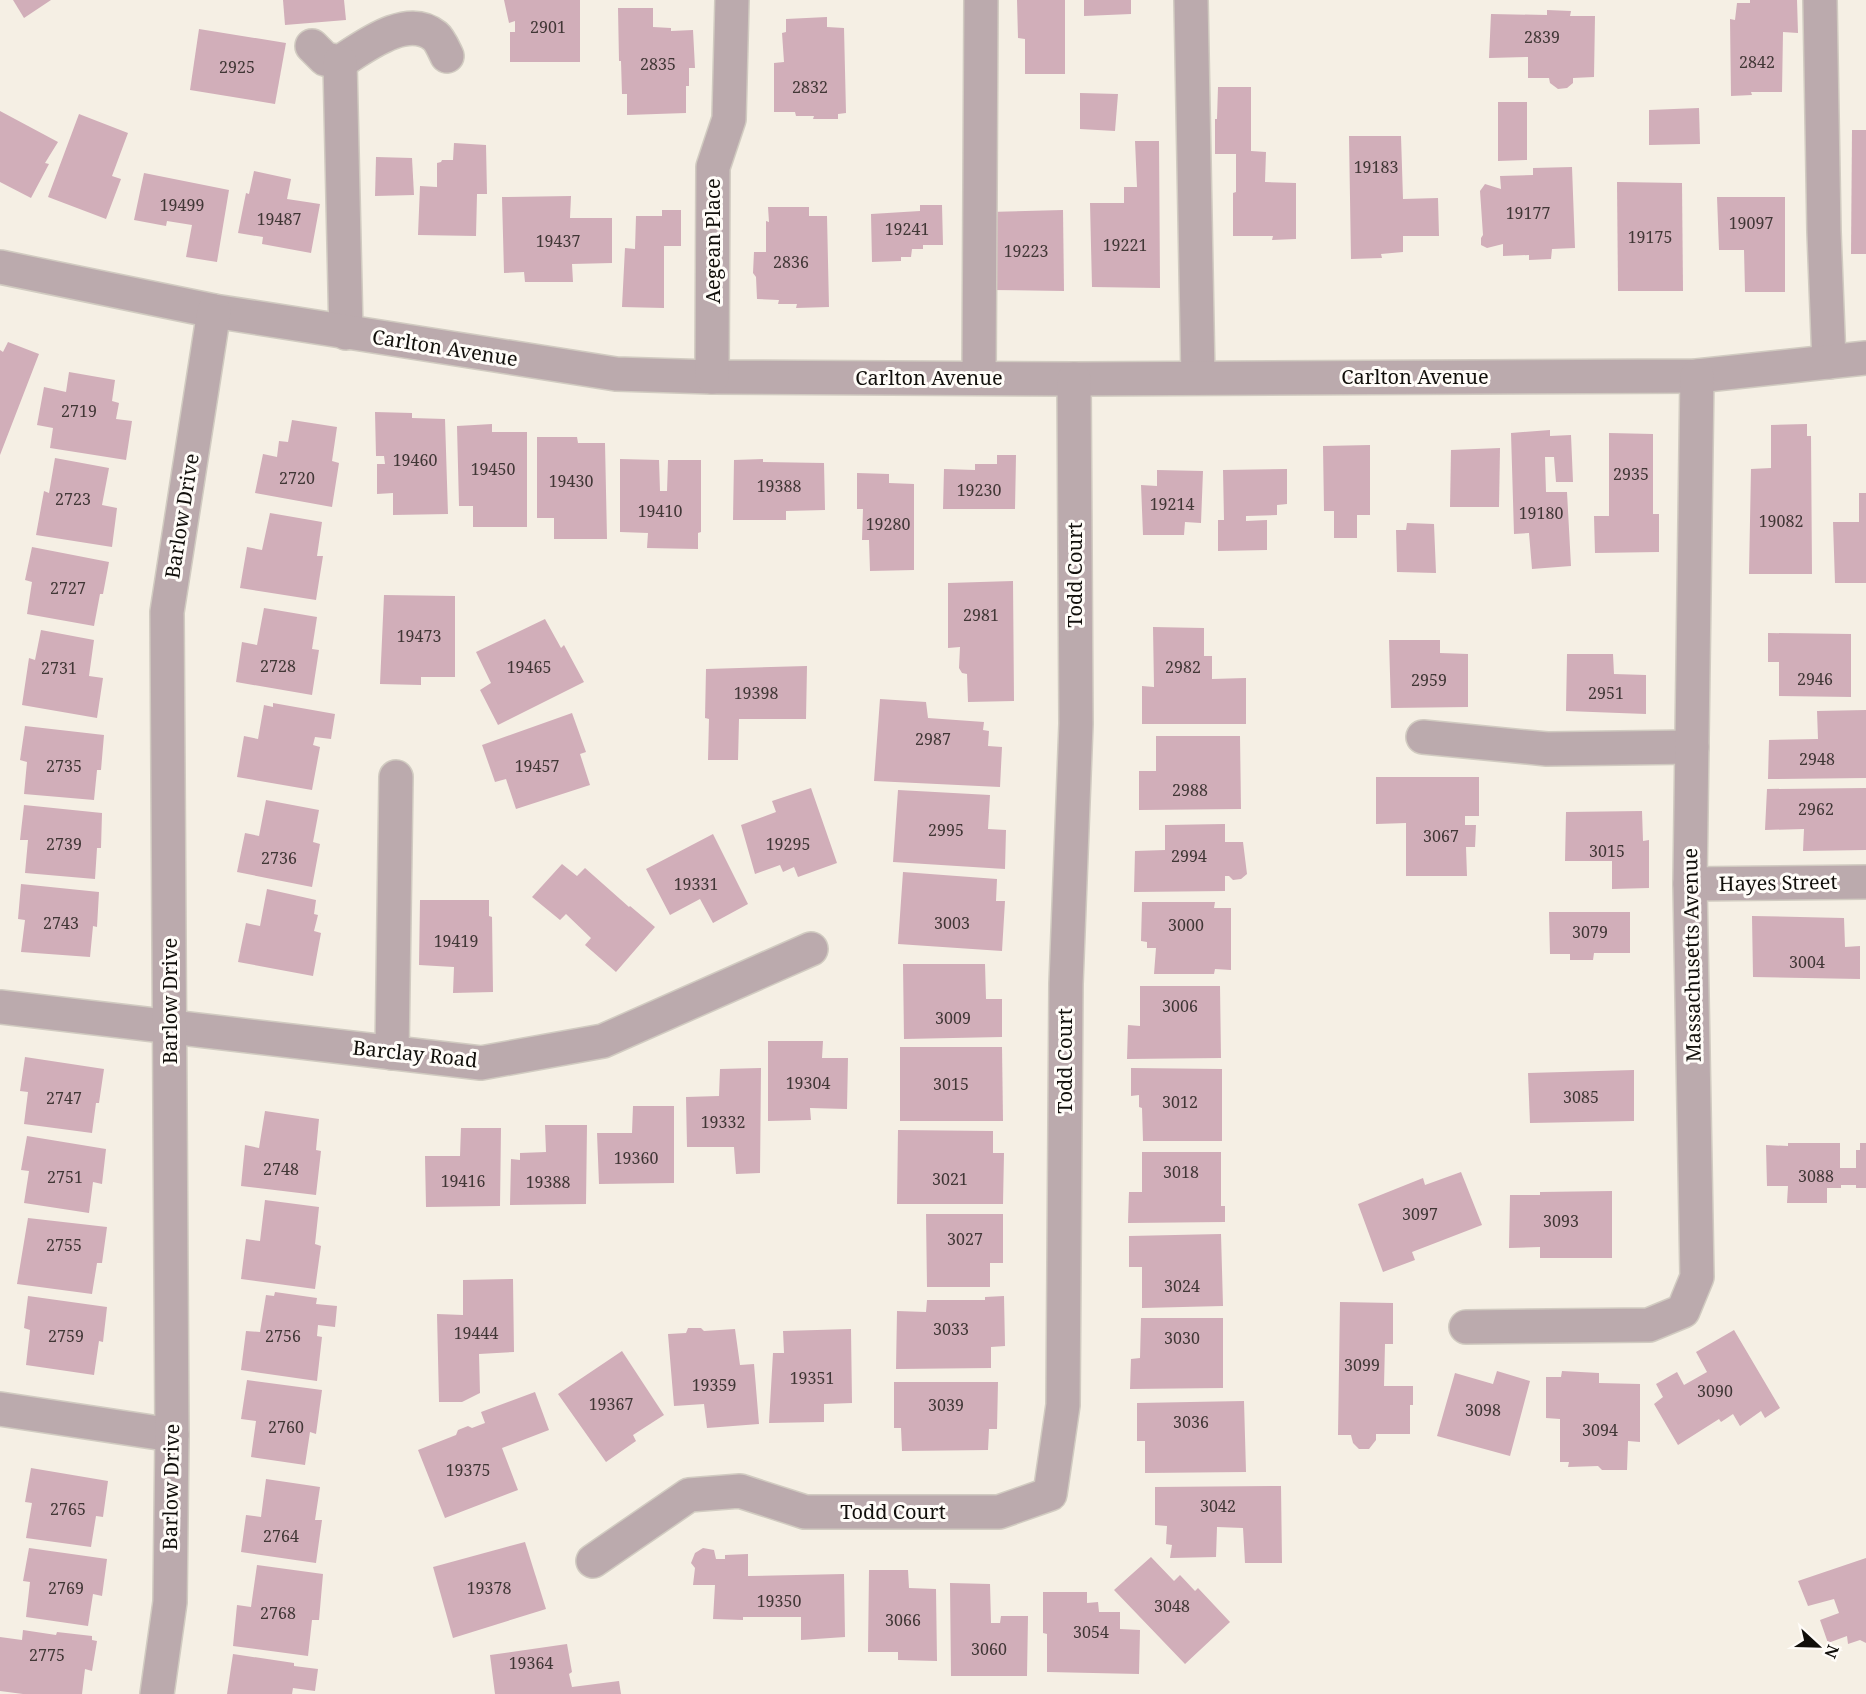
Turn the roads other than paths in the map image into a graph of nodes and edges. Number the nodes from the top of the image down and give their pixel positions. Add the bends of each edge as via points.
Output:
1 (732, 0) edge
2 (981, 0) edge
3 (1191, 0) edge
4 (1820, 0) edge
5 (312, 46) dead end
6 (447, 56) dead end
7 (340, 62) junction
8 (0, 267) edge
9 (214, 311) junction
10 (346, 333) junction
11 (1866, 358) edge
12 (1829, 362) junction
13 (1697, 376) junction
14 (712, 377) junction
15 (979, 378) junction
16 (1198, 378) junction
17 (1074, 379) junction
18 (1423, 737) dead end
19 (1692, 747) junction
20 (396, 777) dead end
21 (1866, 882) edge
22 (1690, 884) junction
23 (811, 949) dead end
24 (0, 1007) edge
25 (170, 1026) junction
26 (392, 1053) junction
27 (1466, 1327) dead end
28 (0, 1409) edge
29 (172, 1435) junction
30 (593, 1562) dead end
31 (157, 1694) edge

1 - 14 street, Aegean Place via 729,119 713,167
2 - 15 street
3 - 16 street
4 - 12 street
5 - 7 street via 325,59
6 - 7 street via 436,36 416,27 384,35
7 - 10 street
8 - 9 street, Carlton Avenue
9 - 10 street, Carlton Avenue
9 - 25 street, Barlow Drive via 167,612
10 - 14 street, Carlton Avenue via 616,374
11 - 12 street, Carlton Avenue
12 - 13 street, Carlton Avenue
13 - 16 street, Carlton Avenue
13 - 19 street, Massachusetts Avenue
14 - 15 street, Carlton Avenue
15 - 17 street, Carlton Avenue
16 - 17 street, Carlton Avenue
17 - 30 street, Todd Court via 1076,724 1066,984 1063,1405 1050,1494 999,1512 805,1512 740,1491 689,1495
18 - 19 street via 1539,749
19 - 22 street, Massachusetts Avenue
20 - 26 street
21 - 22 street, Hayes Street
22 - 27 street, Massachusetts Avenue via 1697,1277 1683,1311 1649,1325
23 - 26 street, Barclay Road via 603,1041 481,1063
24 - 25 street, Barclay Road
25 - 26 street, Barclay Road
25 - 29 street, Barlow Drive
28 - 29 street
29 - 31 street, Barlow Drive via 170,1602

